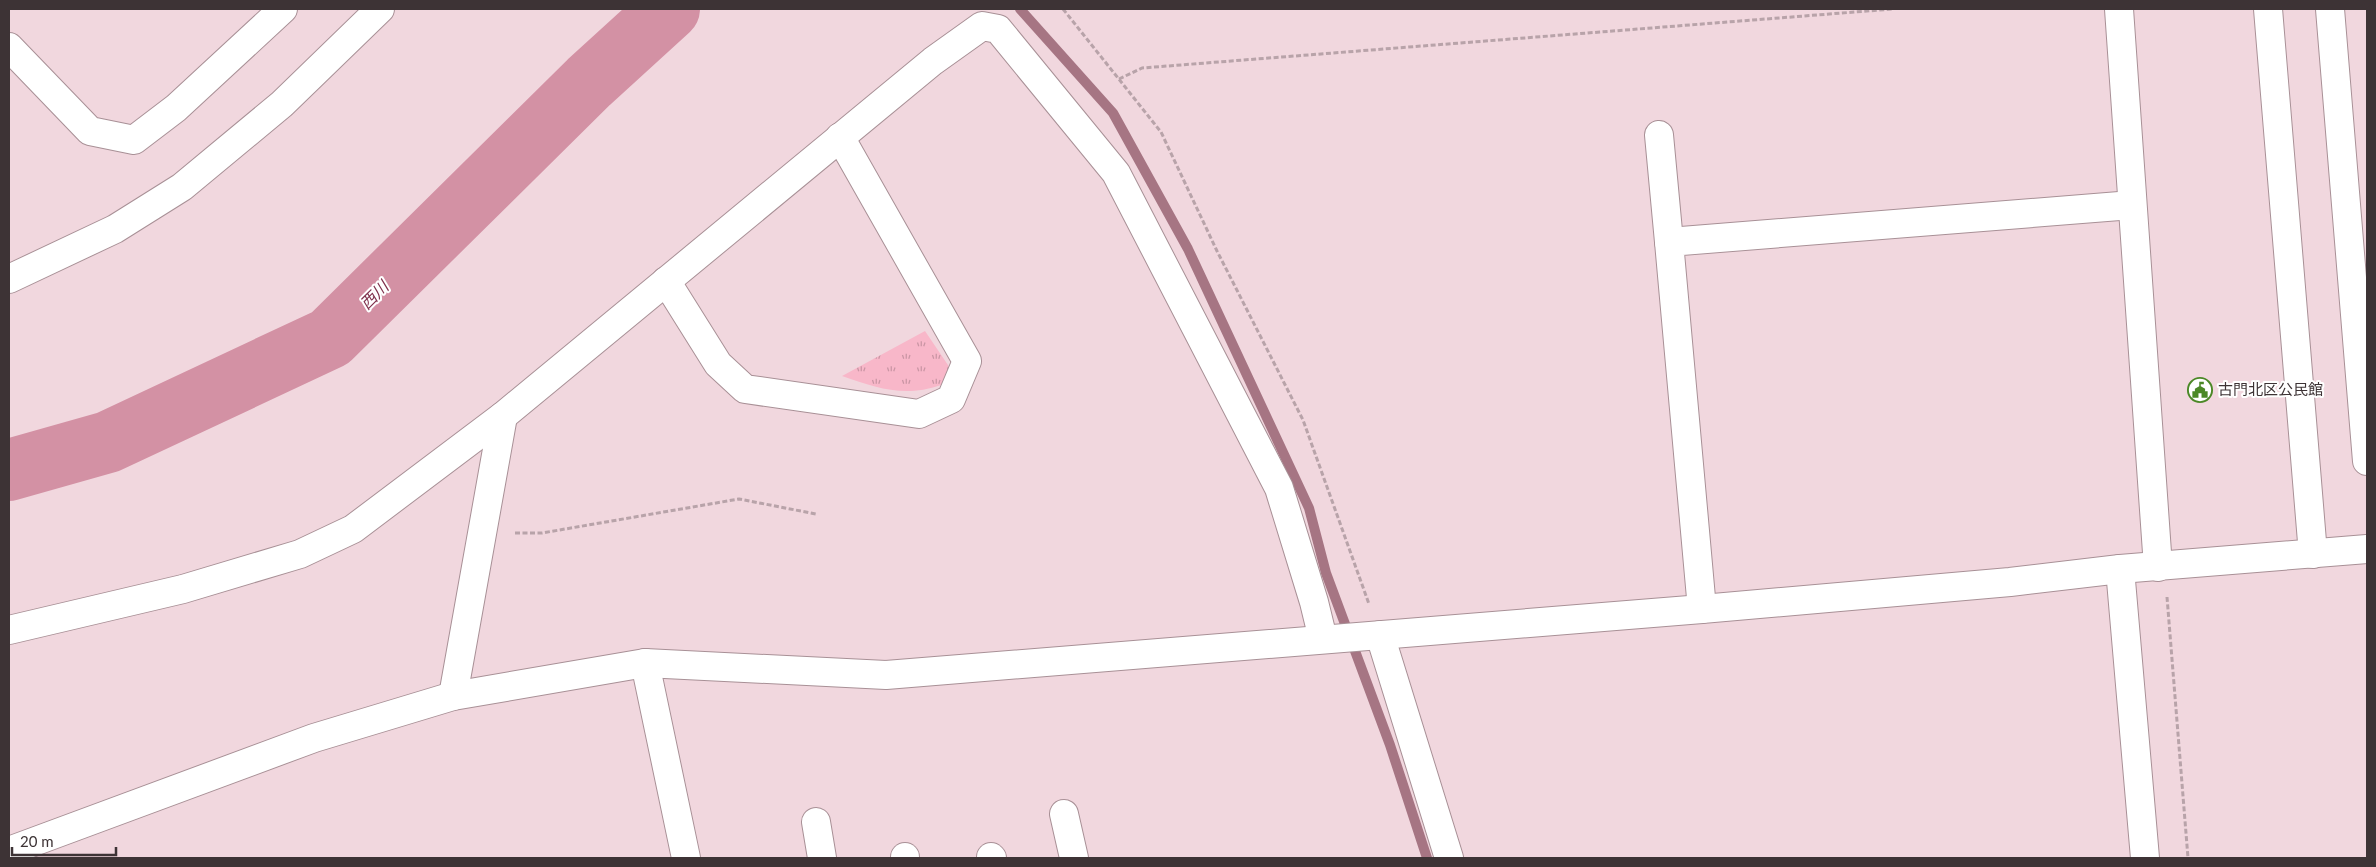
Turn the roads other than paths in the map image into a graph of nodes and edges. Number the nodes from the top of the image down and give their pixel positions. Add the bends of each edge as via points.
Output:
1 (283, 9) edge
2 (380, 9) edge
3 (2119, 9) edge
4 (2268, 9) edge
5 (2330, 9) edge
6 (9, 47) edge
7 (1659, 135) dead end
8 (840, 137) junction
9 (2132, 205) junction
10 (1669, 242) junction
11 (9, 279) edge
12 (666, 281) junction
13 (503, 416) junction
14 (2367, 460) edge
15 (2367, 549) edge
16 (2313, 554) junction
17 (2158, 567) junction
18 (2120, 569) junction
19 (1702, 609) junction
20 (9, 630) edge
21 (1380, 635) junction
22 (1323, 639) junction
23 (645, 663) junction
24 (453, 696) junction
25 (1064, 814) dead end
26 (816, 822) dead end
27 (9, 851) edge
28 (686, 858) edge
29 (822, 858) edge
30 (1074, 858) edge
31 (1449, 858) edge
32 (2145, 858) edge

1 - 6 street via 176,108 134,140 90,131
2 - 11 street via 282,104 182,187 115,229
3 - 9 street
4 - 16 street
5 - 14 street
7 - 10 street
8 - 12 street
8 - 12 street via 967,360 951,398 919,414 745,389 718,364
8 - 22 street via 933,61 982,26 998,29 1116,172 1279,488
9 - 10 street
9 - 17 street
10 - 19 street
12 - 13 street
13 - 20 street via 353,529 300,554 183,589
13 - 24 street
15 - 16 street
16 - 17 street
17 - 18 street
18 - 19 street
18 - 32 street
19 - 21 street
21 - 22 street
21 - 31 street
22 - 23 street via 886,675
23 - 24 street
23 - 28 street
24 - 27 street via 314,738
25 - 30 street
26 - 29 street

